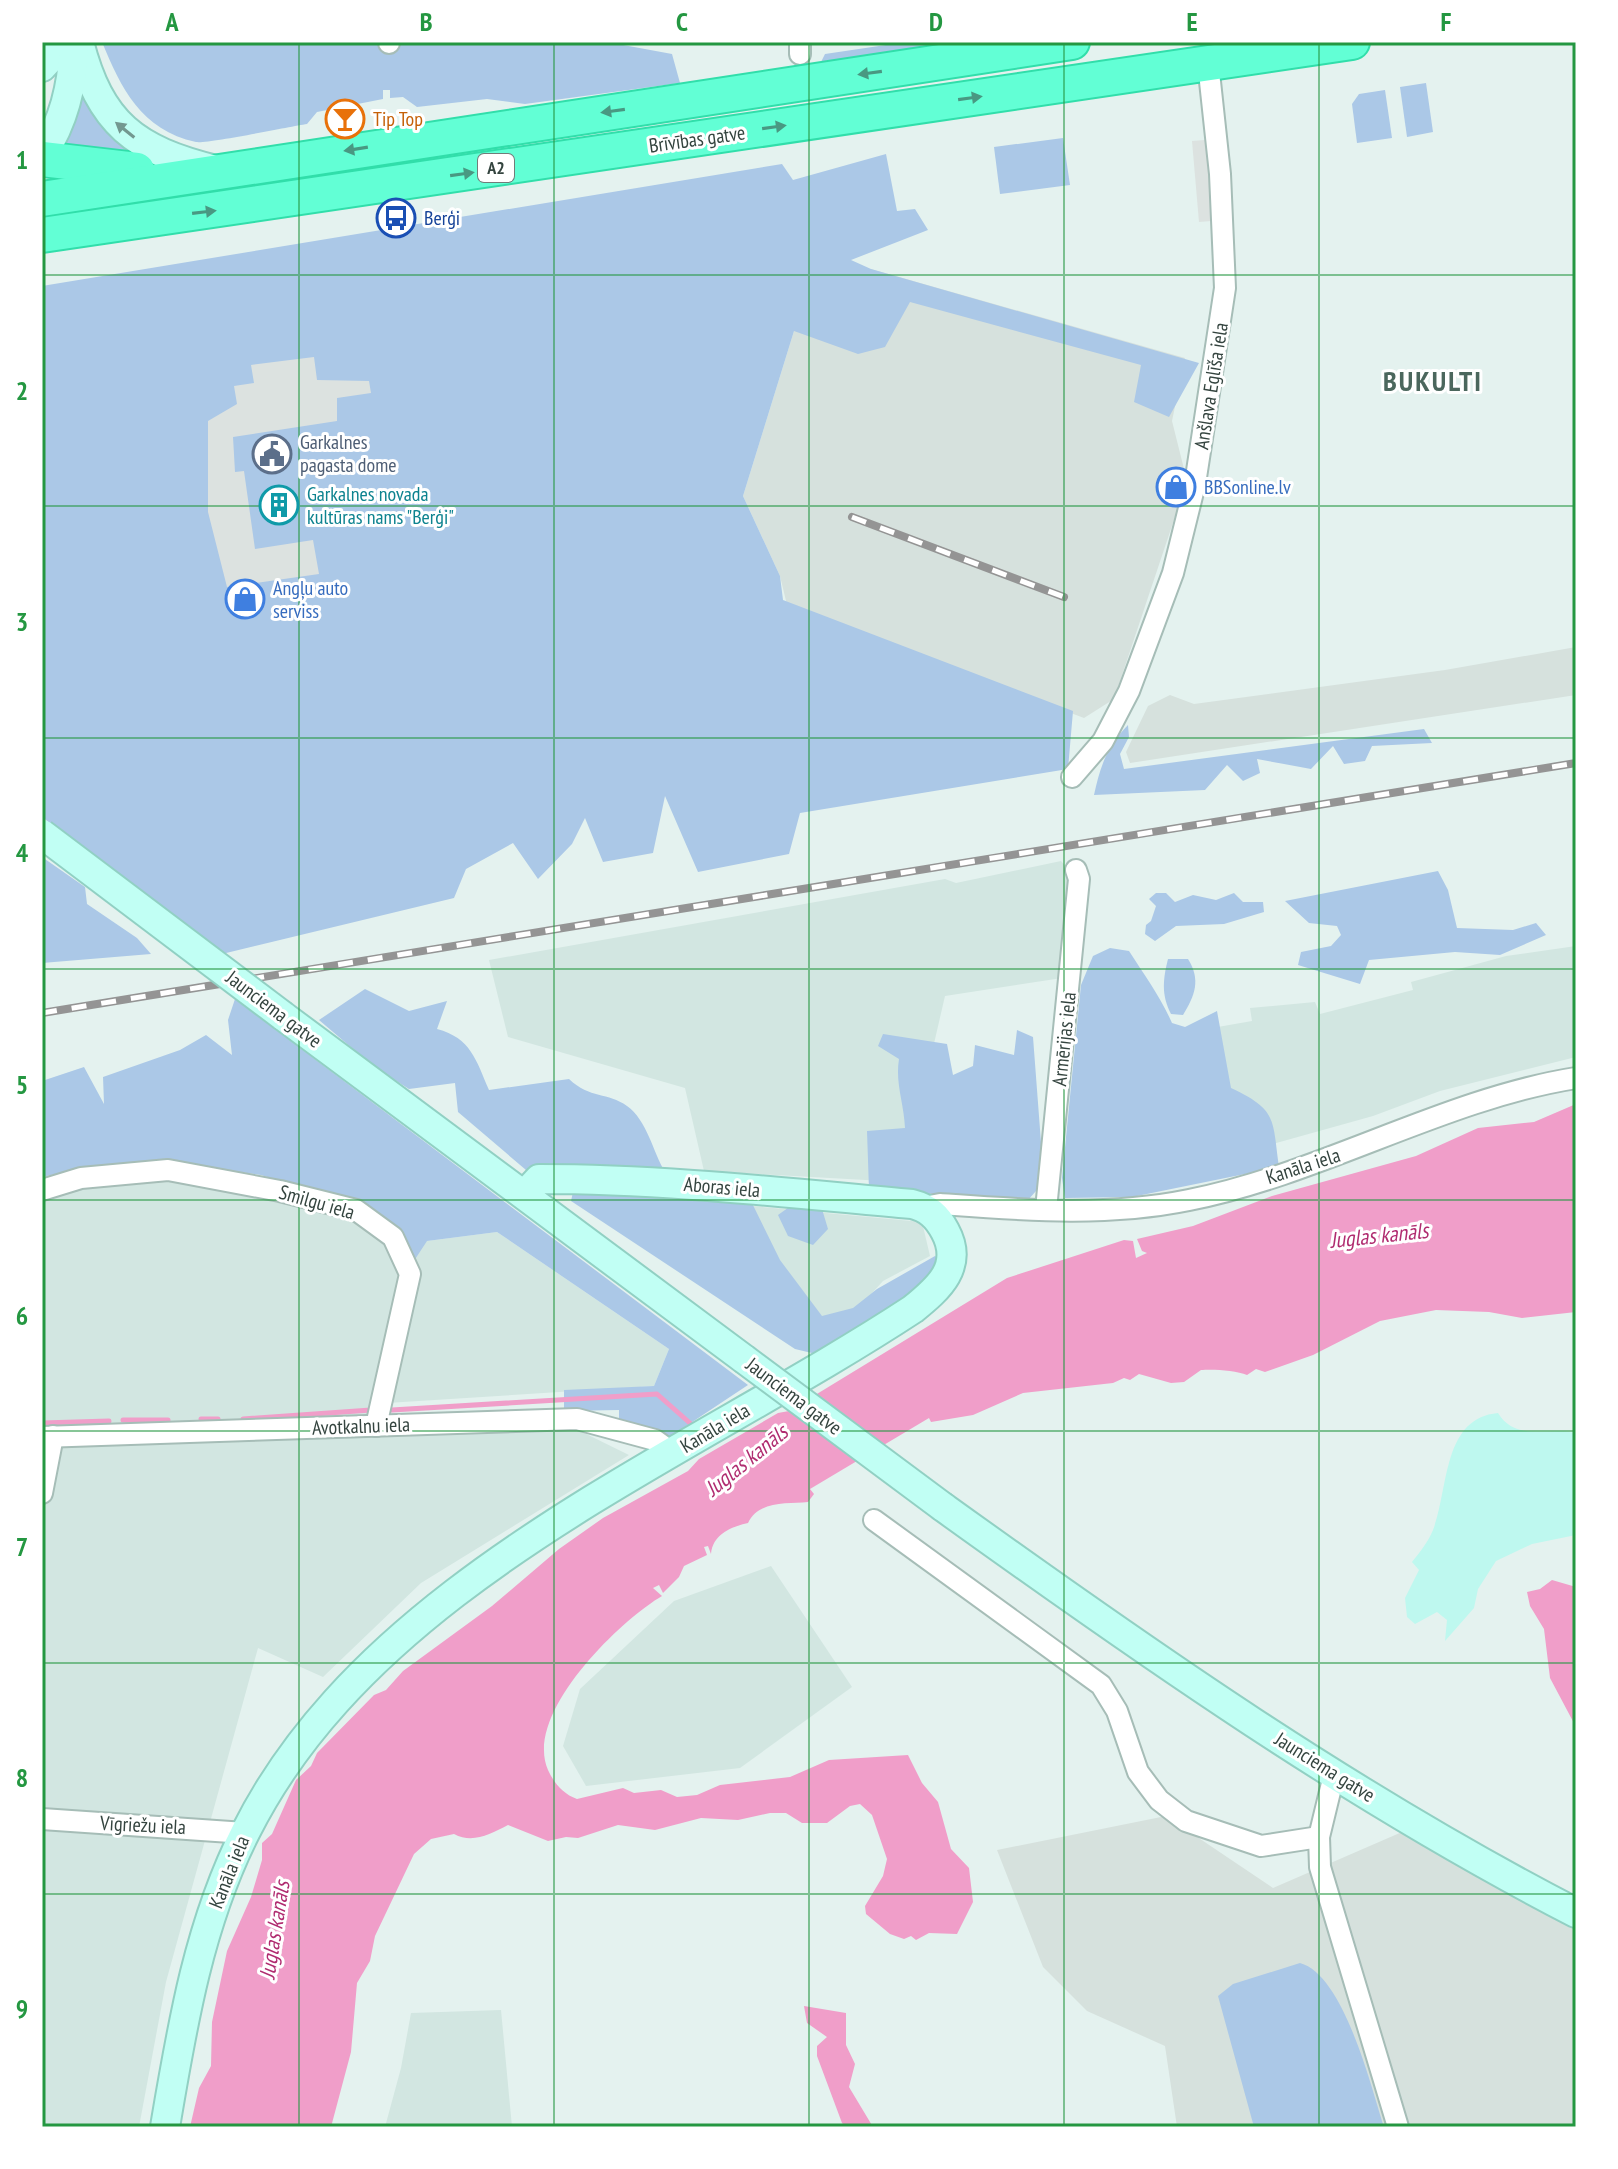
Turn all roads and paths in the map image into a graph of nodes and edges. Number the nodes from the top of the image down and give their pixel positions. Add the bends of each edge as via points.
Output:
1 (65, 42) edge
2 (77, 42) edge
3 (1072, 42) edge
4 (1352, 42) edge
5 (1208, 63) junction
6 (42, 67) edge
7 (42, 157) edge
8 (207, 168) junction
9 (42, 199) edge
10 (127, 222) junction
11 (42, 235) edge
12 (42, 247) edge
13 (1072, 777) dead end
14 (42, 834) edge
15 (1076, 870) dead end
16 (1576, 1078) edge
17 (42, 1190) edge
18 (525, 1194) junction
19 (924, 1207) junction
20 (1046, 1209) junction
21 (376, 1426) junction
22 (47, 1436) edge
23 (673, 1453) junction
24 (42, 1493) edge
25 (874, 1520) dead end
26 (1334, 1775) junction
27 (42, 1819) edge
28 (245, 1833) junction
29 (1319, 1837) junction
30 (1576, 1913) edge
31 (165, 2127) edge
32 (1398, 2127) edge

1 - 6 main road
2 - 7 main road via 65,109
8 -> 2 main road via 153,151 109,115
3 -> 8 highway, Brīvības gatve / A2
4 - 5 highway, Brīvības gatve / A2
10 -> 5 highway, Brīvības gatve / A2
5 - 13 street, Anšlava Eglīša iela via 1225,288 1195,484 1173,573 1129,691 1103,741
7 - 8 highway via 131,171
8 - 9 highway, Brīvības gatve / A2
10 - 11 highway, Brīvības gatve / A2
10 - 12 highway via 91,239
14 - 18 main road, Jaunciema gatve, bridge
15 - 20 street, Armērijas iela via 1074,942
16 - 20 street, Kanāla iela via 1526,1086 1377,1142 1191,1200 1099,1212
17 - 21 street, Smilgu iela via 81,1178 168,1170 356,1210 393,1237 410,1274
18 - 19 main road, Aboras iela via 539,1179 570,1179 677,1183
18 - 26 main road, Jaunciema gatve, bridge via 1121,1635
19 - 20 street, Kanāla iela
19 - 23 main road, Kanāla iela via 938,1219 952,1248 952,1263 938,1289 867,1339
21 - 22 street, Avotkalnu iela
21 - 23 street, Avotkalnu iela via 577,1419 655,1440
22 - 24 street
23 - 28 main road, Kanāla iela via 556,1524 410,1629 296,1747
25 - 29 street via 1101,1685 1117,1711 1138,1772 1159,1800 1186,1821 1261,1846
26 - 29 street
26 - 30 main road, Jaunciema gatve
27 - 28 street, Vīgriežu iela
28 - 31 main road, Kanāla iela via 209,1921 191,1986
29 - 32 street via 1320,1867

